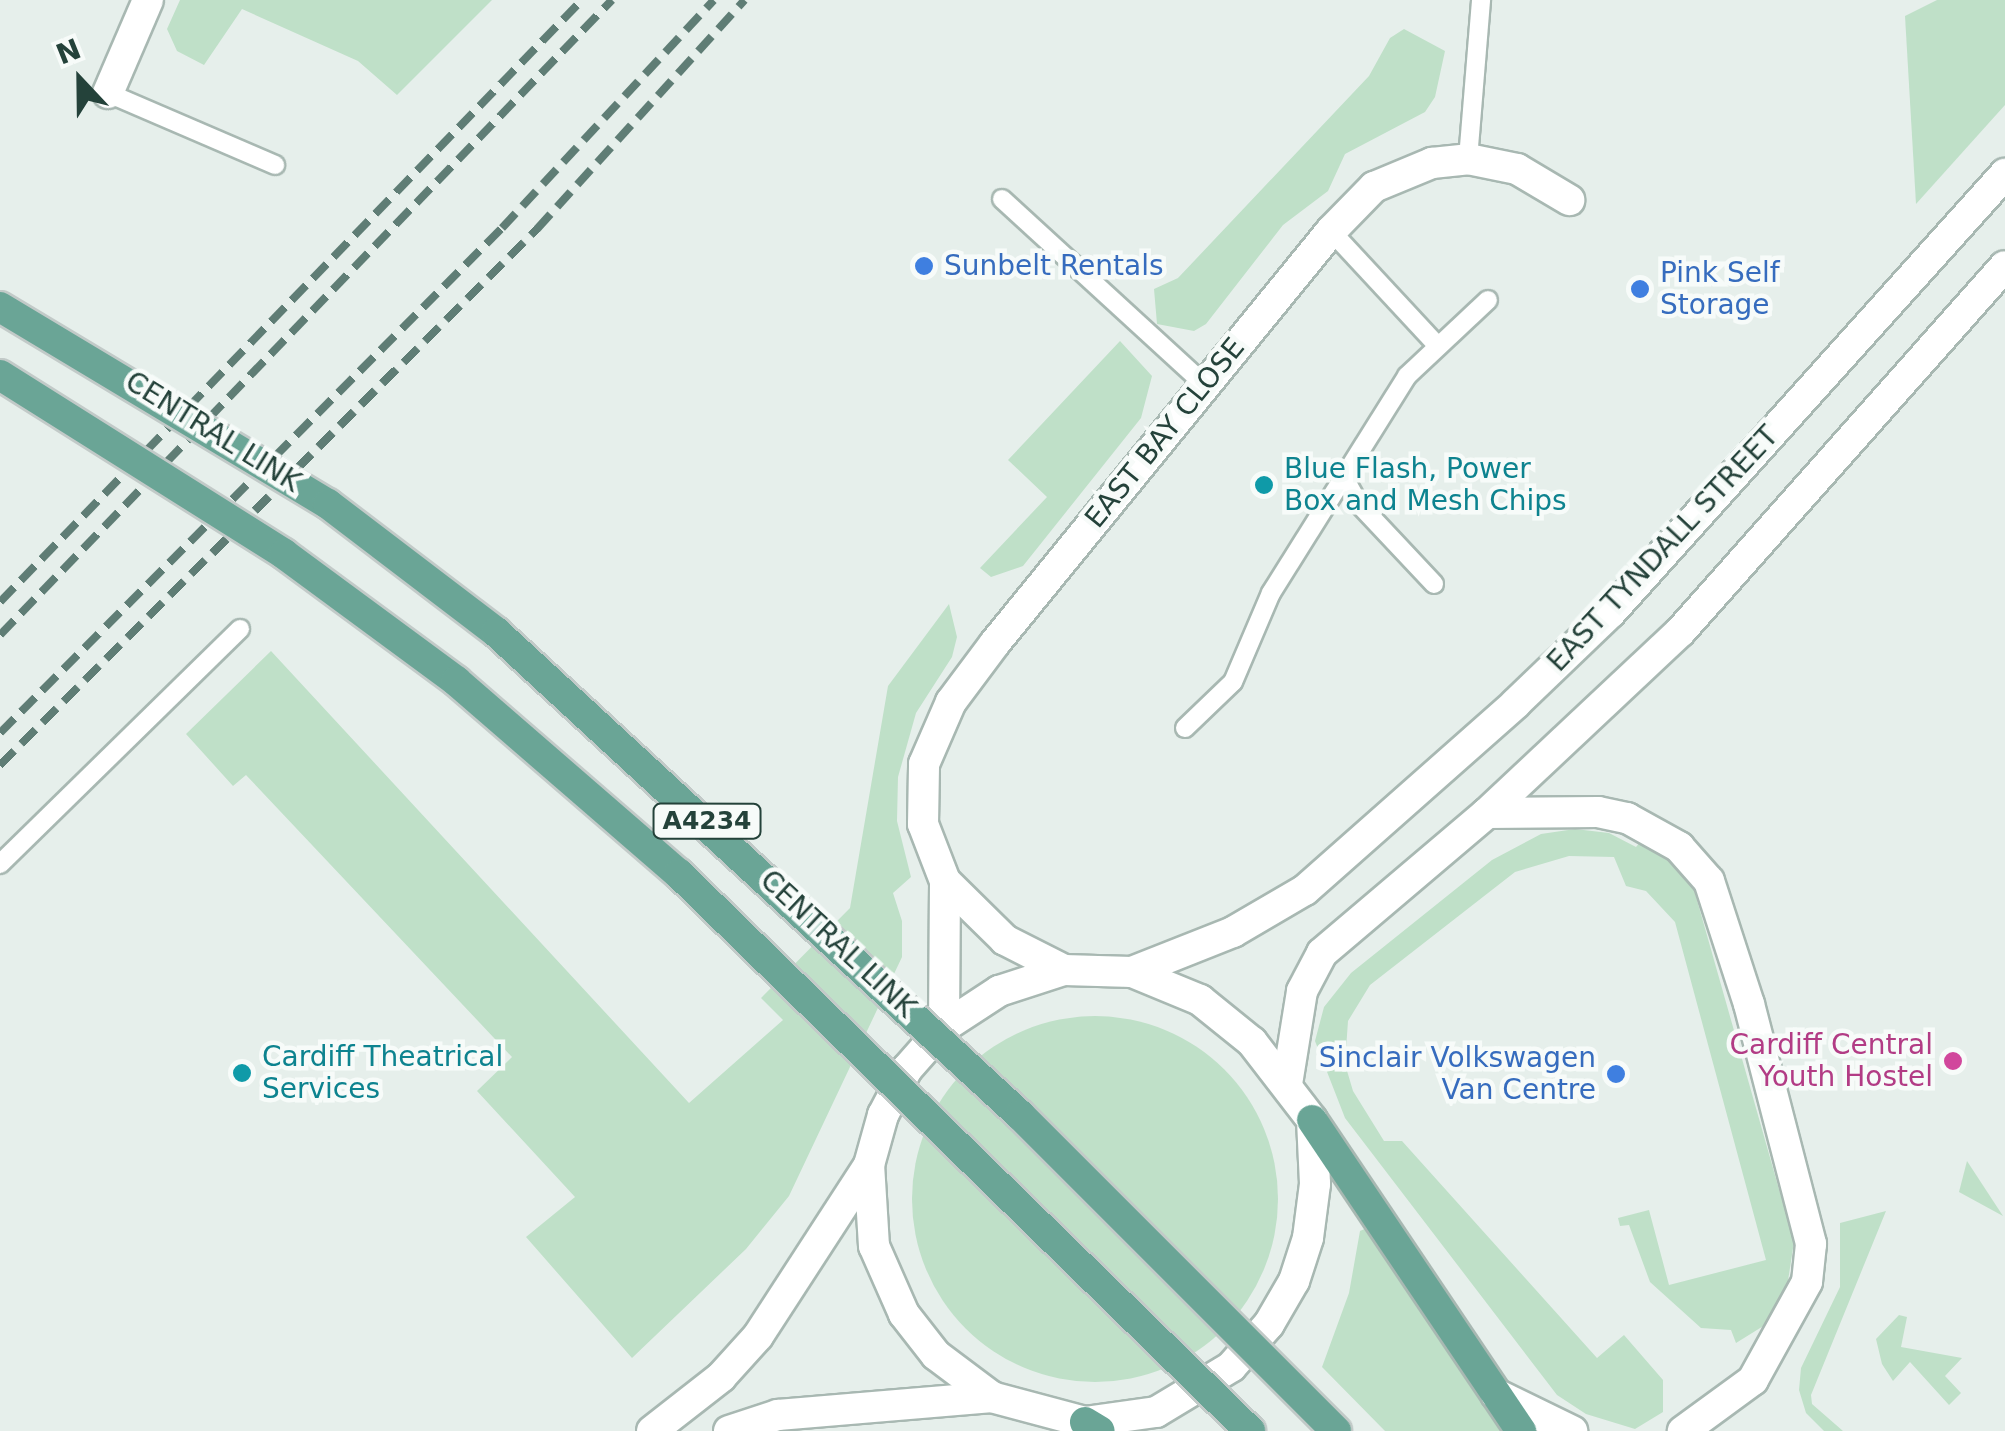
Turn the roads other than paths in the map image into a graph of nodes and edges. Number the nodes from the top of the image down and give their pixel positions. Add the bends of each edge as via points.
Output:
1 (148, 0) edge
2 (1481, 0) edge
3 (108, 93) joint
4 (1468, 159) junction
5 (275, 165) dead end
6 (1996, 184) edge
7 (1002, 199) dead end
8 (1568, 200) dead end
9 (1331, 232) junction
10 (2003, 268) edge
11 (1488, 300) dead end
12 (0, 307) edge
13 (1438, 346) junction
14 (0, 376) edge
15 (1204, 384) junction
16 (1346, 481) junction
17 (1434, 584) dead end
18 (240, 629) dead end
19 (1185, 728) dead end
20 (1487, 813) junction
21 (0, 864) edge
22 (945, 881) junction
23 (1064, 970) junction
24 (1132, 972) junction
25 (944, 1027) junction
26 (1287, 1084) junction
27 (1312, 1120) junction
28 (869, 1165) junction
29 (1496, 1394) junction
30 (992, 1397) junction
31 (1092, 1427) edge
32 (652, 1431) edge
33 (729, 1431) edge
34 (1250, 1431) edge
35 (1336, 1431) edge
36 (1521, 1431) edge
37 (1572, 1431) edge
38 (1684, 1431) edge

1 - 3 street
2 - 4 lane
3 - 5 lane
4 - 8 street, EAST BAY CLOSE via 1517,169
4 - 9 street, EAST BAY CLOSE via 1432,163 1374,187
6 - 24 street, EAST TYNDALL STREET via 1610,614 1336,864 1274,911
7 - 15 lane
9 - 13 lane
9 - 15 street, EAST BAY CLOSE
10 - 20 street via 1680,632
11 - 13 lane
12 - 35 main road, CENTRAL LINK / A4234, bridge via 328,504 496,632 1020,1115
13 - 16 lane via 1408,376
14 - 34 main road, A4234, bridge via 284,554 456,680 679,874
15 - 22 street, EAST BAY CLOSE via 950,702 924,764 920,795
16 - 17 lane via 1358,503
16 - 19 lane via 1271,593 1233,682
18 - 21 lane
20 - 26 street via 1322,953 1302,990
20 - 38 street via 1598,812 1627,818 1678,847 1709,881 1743,986 1812,1244 1807,1282 1753,1380
22 - 23 street, EAST BAY CLOSE via 1005,940
22 - 25 street, EAST BAY CLOSE
23 - 24 street
23 - 25 street via 999,991
24 - 26 street via 1174,986 1233,1023
25 - 28 street via 908,1069 883,1115
26 - 27 street
27 - 29 main road
27 - 31 street via 1315,1184 1308,1238 1294,1281 1269,1324 1231,1367 1156,1412
28 - 30 street via 874,1246 904,1314 936,1356
28 - 32 street via 758,1336 721,1377
29 - 36 main road
29 - 37 street
30 - 31 street
30 - 33 street via 778,1415

